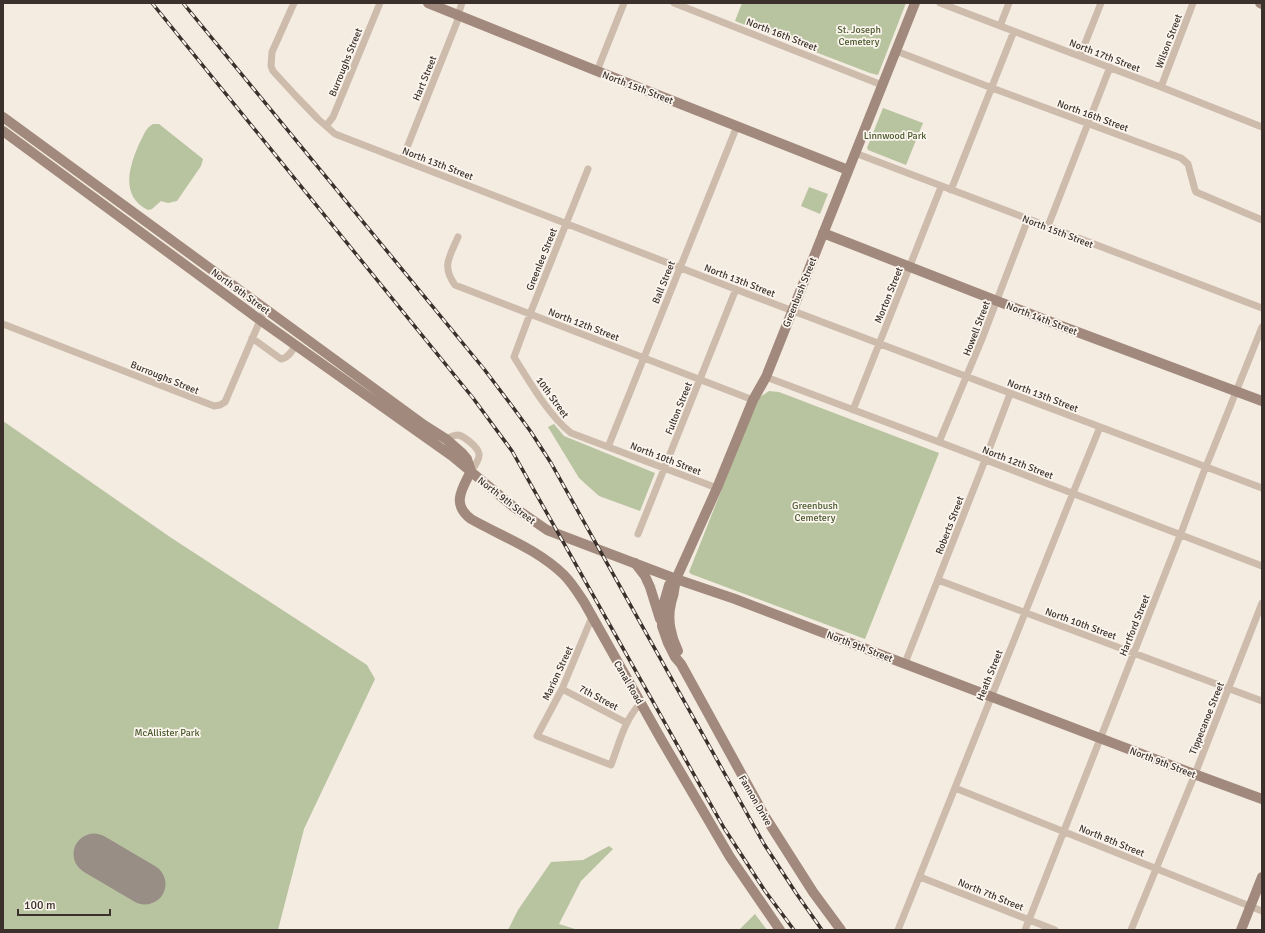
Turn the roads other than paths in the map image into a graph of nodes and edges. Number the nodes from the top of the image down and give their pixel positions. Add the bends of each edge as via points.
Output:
1 (294, 3) edge
2 (380, 3) edge
3 (428, 3) edge
4 (462, 3) edge
5 (624, 3) edge
6 (674, 3) edge
7 (915, 3) edge
8 (940, 3) edge
9 (1009, 3) edge
10 (1101, 3) edge
11 (1193, 3) edge
12 (458, 15) junction
13 (1000, 26) junction
14 (1014, 31) junction
15 (896, 51) junction
16 (1080, 56) junction
17 (1110, 68) junction
18 (597, 71) junction
19 (882, 84) junction
20 (1161, 87) junction
21 (992, 88) junction
22 (3, 117) edge
23 (1088, 124) junction
24 (326, 126) junction
25 (737, 126) junction
26 (1262, 127) edge
27 (3, 131) edge
28 (855, 153) junction
29 (402, 160) junction
30 (588, 169) dead end
31 (848, 170) junction
32 (941, 187) junction
33 (951, 190) junction
34 (1028, 219) junction
35 (1262, 220) edge
36 (566, 224) junction
37 (1048, 226) junction
38 (822, 233) junction
39 (458, 237) dead end
40 (680, 267) junction
41 (910, 267) junction
42 (736, 289) junction
43 (996, 300) junction
44 (265, 308) junction
45 (1262, 308) edge
46 (792, 310) junction
47 (530, 314) junction
48 (260, 320) junction
49 (3, 324) edge
50 (1262, 327) edge
51 (252, 338) junction
52 (879, 343) junction
53 (296, 346) junction
54 (644, 357) junction
55 (514, 358) joint
56 (766, 377) junction
57 (967, 377) junction
58 (700, 379) junction
59 (1236, 391) junction
60 (1010, 394) junction
61 (753, 400) junction
62 (1262, 401) edge
63 (853, 410) junction
64 (1100, 427) junction
65 (446, 439) junction
66 (940, 442) junction
67 (608, 446) junction
68 (985, 460) junction
69 (1206, 467) junction
70 (664, 468) junction
71 (471, 471) junction
72 (717, 488) junction
73 (1262, 488) edge
74 (1072, 493) junction
75 (638, 534) dead end
76 (1180, 534) junction
77 (635, 563) junction
78 (1262, 566) edge
79 (676, 579) junction
80 (938, 580) junction
81 (1262, 603) edge
82 (1025, 613) junction
83 (592, 617) junction
84 (662, 626) junction
85 (1134, 653) junction
86 (905, 663) junction
87 (680, 664) junction
88 (562, 689) junction
89 (1228, 689) junction
90 (991, 696) junction
91 (1262, 701) edge
92 (641, 703) junction
93 (627, 723) junction
94 (1100, 738) junction
95 (1194, 774) junction
96 (955, 788) junction
97 (1262, 799) edge
98 (1064, 832) junction
99 (1156, 869) junction
100 (920, 876) junction
101 (1262, 878) edge
102 (1250, 906) junction
103 (1262, 910) edge
104 (1029, 920) junction
105 (780, 930) edge
106 (841, 930) edge
107 (898, 930) edge
108 (1025, 930) edge
109 (1055, 930) edge
110 (1131, 930) edge
111 (1241, 930) edge

1 - 24 street, North 13th Street via 272,52 271,66 294,95
2 - 24 street, Burroughs Street via 333,117
3 - 12 main road, North 15th Street
4 - 12 street, Hart Street
5 - 18 street
6 - 19 street, North 16th Street
7 - 15 main road, Greenbush Street
8 - 13 street, North 17th Street
9 - 13 street
10 - 16 street
11 - 20 street, Wilson Street
12 - 18 main road, North 15th Street
12 - 29 street, Hart Street
13 - 14 street, North 17th Street
14 - 16 street, North 17th Street
14 - 21 street
15 - 19 main road, Greenbush Street
15 - 21 street, North 16th Street
16 - 17 street, North 17th Street
17 - 20 street, North 17th Street
17 - 23 street
18 - 25 main road, North 15th Street
19 - 28 main road, Greenbush Street
20 - 26 street, North 17th Street
21 - 23 street, North 16th Street
21 - 33 street
22 - 44 main road, North 9th Street
23 - 35 street, North 16th Street via 1184,159 1188,164 1196,192
23 - 37 street
24 - 29 street, North 13th Street via 335,134
25 - 31 main road, North 15th Street
25 - 40 street, Ball Street
27 - 48 main road, North 9th Street
28 - 31 main road, Greenbush Street
28 - 32 street, North 15th Street
29 - 36 street, North 13th Street
30 - 36 street, Greenlee Street
31 - 38 main road, Greenbush Street
32 - 33 street, North 15th Street
32 - 41 street, Morton Street
33 - 34 street, North 15th Street
34 - 37 street, North 15th Street
34 - 43 street, Howell Street
36 - 40 street, North 13th Street
36 - 47 street, Greenlee Street
37 - 45 street, North 15th Street
38 - 41 main road, North 14th Street
38 - 46 main road, Greenbush Street
39 - 47 street, North 12th Street via 447,268 450,278 456,285
40 - 42 street, North 13th Street
40 - 54 street, Ball Street
41 - 43 main road, North 14th Street
41 - 52 street, Morton Street
42 - 46 street, North 13th Street
42 - 58 street, Fulton Street
43 - 57 street, Howell Street
43 - 59 main road, North 14th Street via 1064,328
44 - 48 street, Burroughs Street
44 - 65 main road, North 9th Street via 424,426
46 - 52 street, North 13th Street
46 - 56 main road, Greenbush Street
47 - 54 street, North 12th Street
47 - 55 street, Greenlee Street
48 - 51 street, Burroughs Street
48 - 53 main road, North 9th Street
49 - 51 street, Burroughs Street via 214,406 225,402
50 - 59 street, Hartford Street
51 - 53 street via 281,358 288,356
52 - 57 street, North 13th Street
52 - 63 street, Morton Street
53 - 71 main road, North 9th Street
54 - 58 street, North 12th Street
54 - 67 street, Ball Street
55 - 67 street, 10th Street via 562,426 572,433
56 - 61 main road, Greenbush Street
56 - 63 street, North 12th Street
57 - 60 street, North 13th Street
57 - 66 street, Howell Street
58 - 61 street, North 12th Street
58 - 70 street, Fulton Street
59 - 62 main road, North 14th Street
59 - 69 street, Hartford Street
60 - 64 street, North 13th Street
60 - 68 street, Roberts Street
61 - 72 main road, Greenbush Street
63 - 66 street, North 12th Street
64 - 69 street, North 13th Street
64 - 74 street, Heath Street
65 - 71 main road, North 9th Street via 467,459
65 - 71 street via 454,435 462,436 477,448 480,453
66 - 68 street, North 12th Street
67 - 70 street, North 10th Street
68 - 74 street, North 12th Street
68 - 80 street, Roberts Street
69 - 73 street, North 13th Street
69 - 76 street, Hartford Street
70 - 72 street, North 10th Street
70 - 75 street, Fulton Street
71 - 77 main road, North 9th Street via 515,508 547,530
71 - 83 main road, Canal Road via 459,500 460,508 465,515 528,547 554,566 575,588
72 - 79 main road, Greenbush Street
74 - 76 street, North 12th Street
74 - 82 street, Heath Street
76 - 78 street, North 12th Street
76 - 85 street, Hartford Street
77 - 79 main road, North 9th Street
77 - 84 main road via 650,587
79 - 84 main road, Fannon Drive via 669,585 666,593
79 - 86 main road, North 9th Street
79 - 87 main road, Fannon Drive via 669,616 675,644 680,654
80 - 82 street, North 10th Street
80 - 86 street, Roberts Street
81 - 89 street, Tippecanoe Street
82 - 85 street, North 10th Street
82 - 90 street, Heath Street
83 - 88 street, Marion Street
83 - 92 main road, Canal Road
84 - 87 main road, Fannon Drive
85 - 89 street, North 10th Street
85 - 94 street, Hartford Street
86 - 90 main road, North 9th Street
87 - 106 main road, Fannon Drive via 764,815 813,892
88 - 93 street, 7th Street
88 - 93 street, Marion Street via 537,736 611,765
89 - 91 street, North 10th Street
89 - 95 street, Tippecanoe Street
90 - 94 main road, North 9th Street
90 - 96 street, Heath Street
92 - 93 street via 635,708
92 - 105 main road, Canal Road via 730,858
94 - 95 main road, North 9th Street
94 - 98 street, Hartford Street
95 - 97 main road, North 9th Street
95 - 99 street, Tippecanoe Street
96 - 98 street, North 8th Street
96 - 100 street, Heath Street
98 - 99 street, North 8th Street
98 - 104 street, Hartford Street
99 - 102 street, North 8th Street
99 - 110 street, Tippecanoe Street
100 - 104 street, North 7th Street
100 - 107 street, Heath Street
101 - 102 main road
102 - 103 street, North 8th Street
102 - 111 main road
104 - 108 street, Hartford Street
104 - 109 street, North 7th Street

